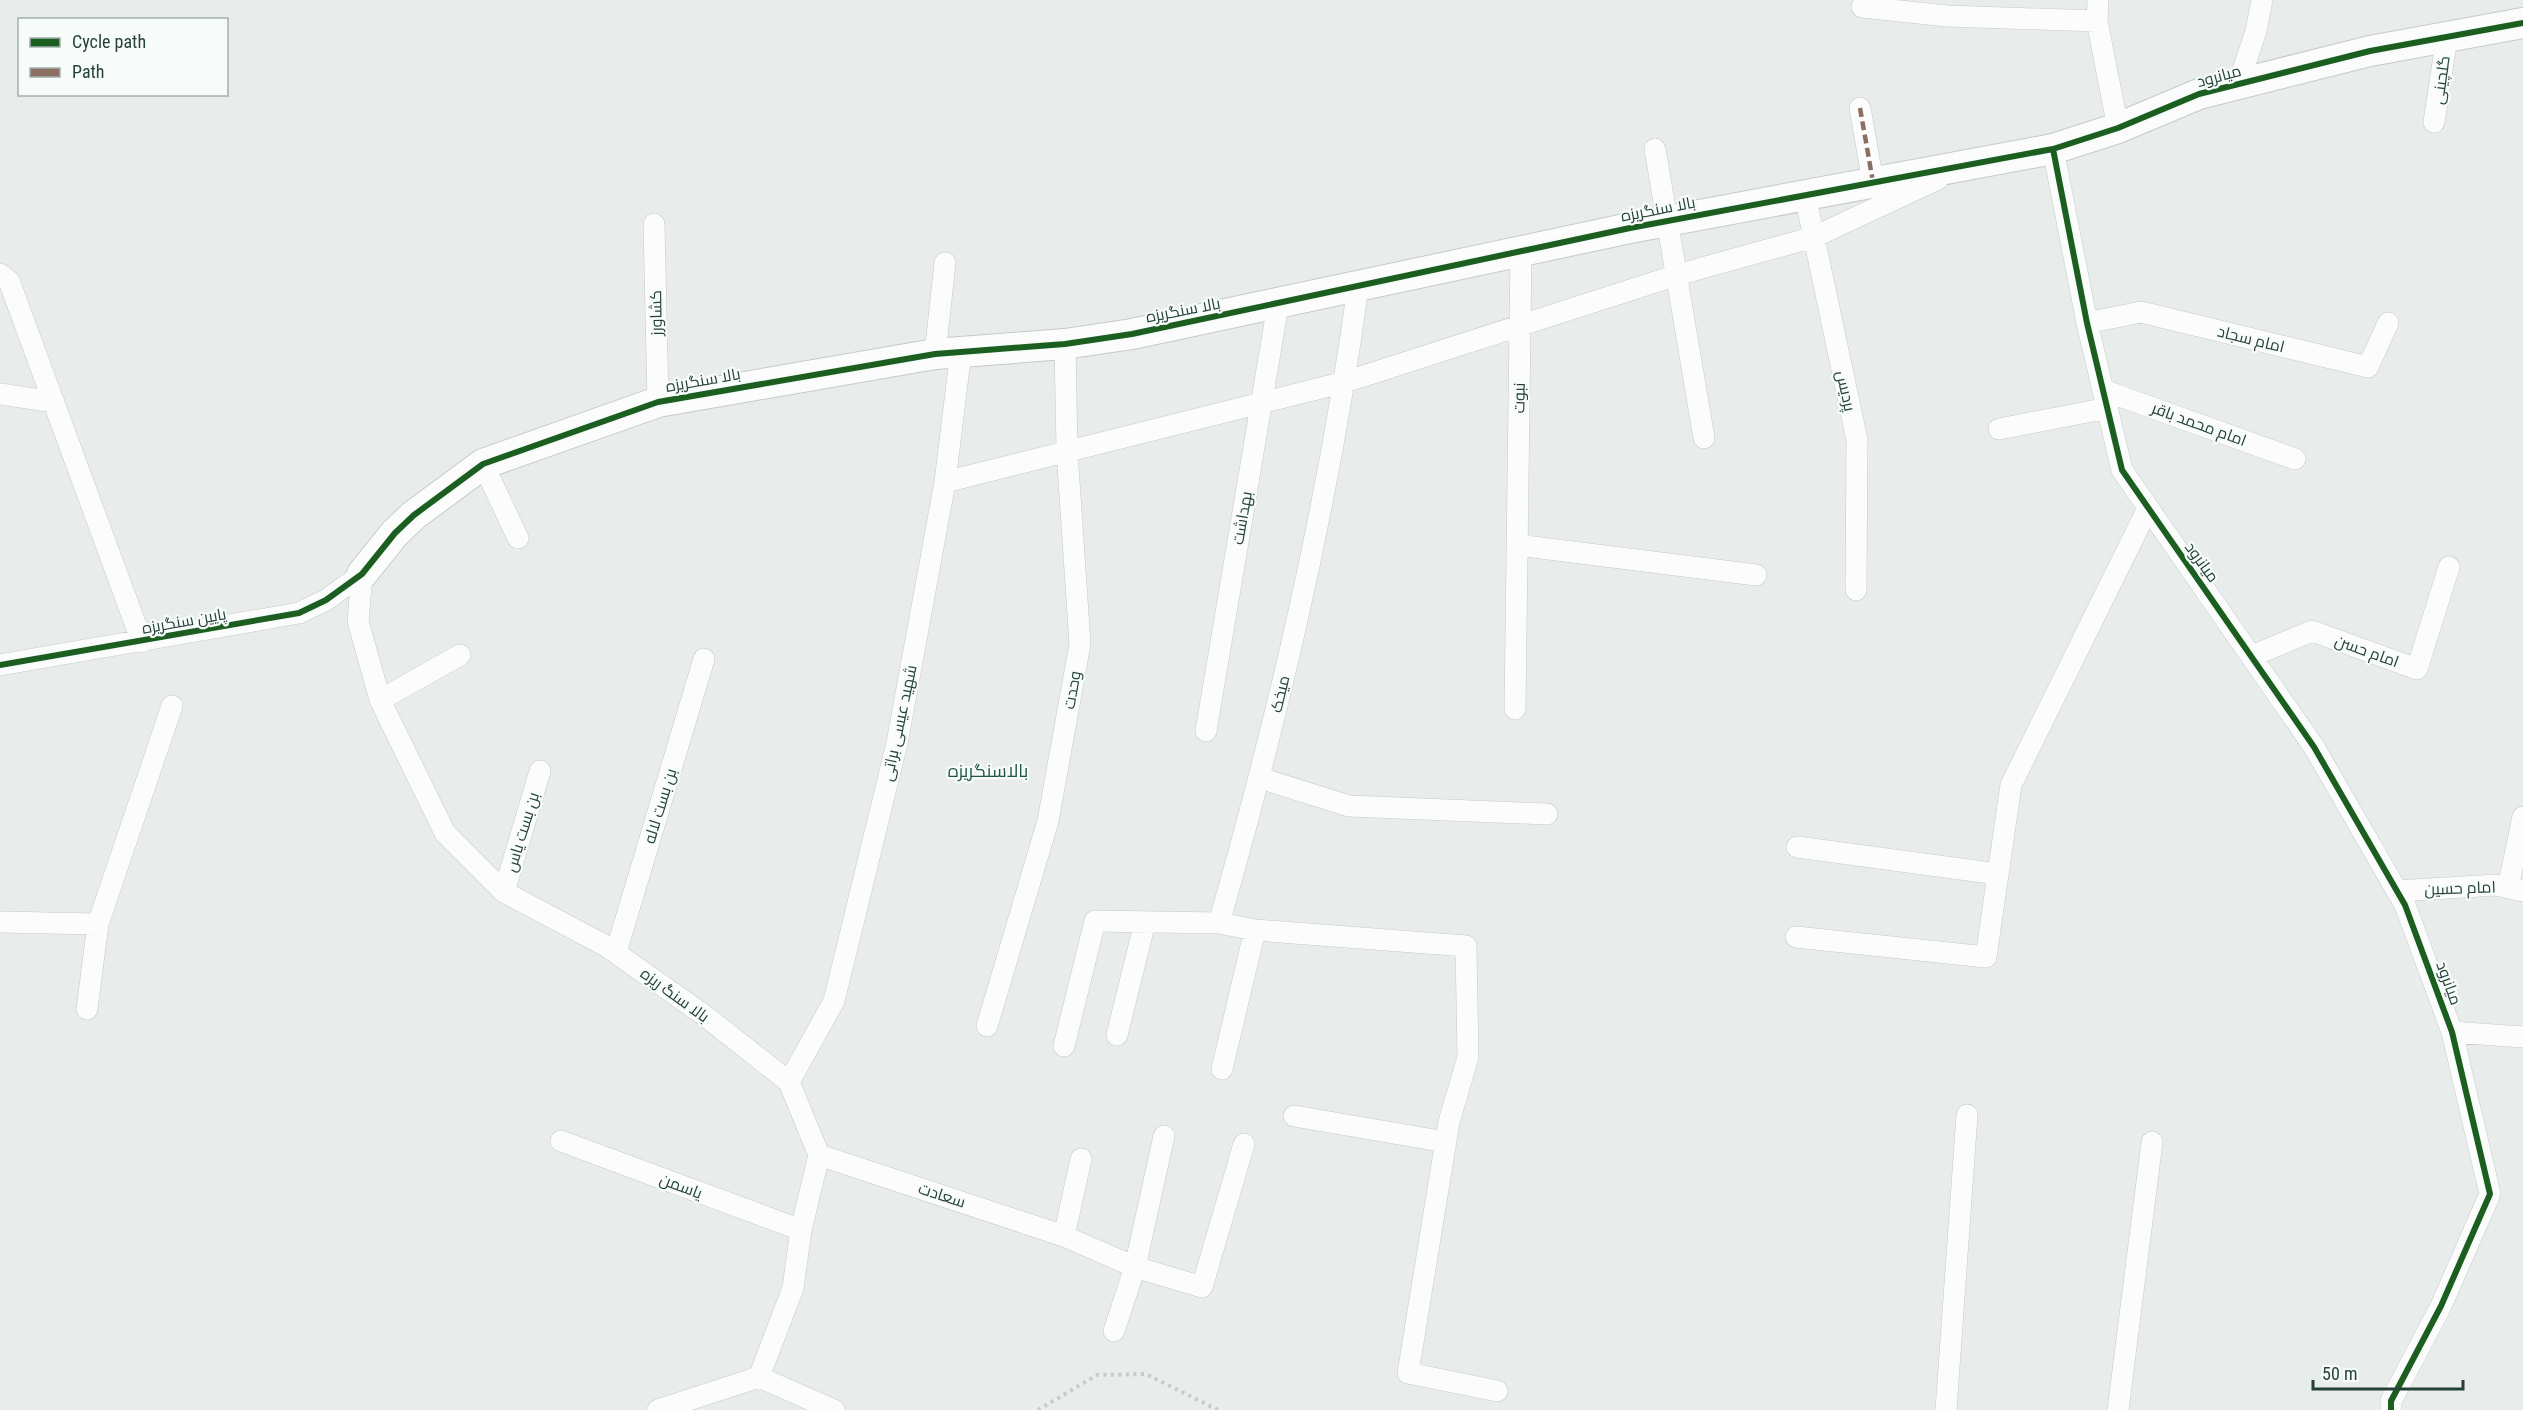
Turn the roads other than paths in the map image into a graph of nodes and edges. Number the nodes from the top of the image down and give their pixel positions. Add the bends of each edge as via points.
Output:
1 (2098, 0) edge
2 (2262, 0) edge
3 (1862, 6) dead end
4 (2097, 21) junction
5 (2523, 23) edge
6 (2447, 37) junction
7 (2238, 85) junction
8 (1860, 108) dead end
9 (2434, 122) dead end
10 (2118, 128) junction
11 (1655, 149) dead end
12 (2053, 149) junction
13 (1964, 166) junction
14 (1873, 182) junction
15 (1805, 195) junction
16 (1668, 221) junction
17 (654, 224) dead end
18 (1814, 237) junction
19 (1521, 252) junction
20 (945, 263) dead end
21 (0, 274) edge
22 (1677, 275) junction
23 (1358, 286) junction
24 (1278, 305) junction
25 (2388, 322) dead end
26 (2087, 323) junction
27 (1520, 324) junction
28 (1065, 344) junction
29 (948, 353) junction
30 (1345, 382) junction
31 (0, 394) edge
32 (2105, 399) junction
33 (54, 402) junction
34 (658, 402) junction
35 (1261, 403) junction
36 (1999, 429) dead end
37 (1704, 438) dead end
38 (1068, 450) junction
39 (2295, 459) dead end
40 (483, 464) junction
41 (945, 482) junction
42 (2148, 508) junction
43 (518, 538) dead end
44 (1517, 545) junction
45 (2449, 567) dead end
46 (362, 574) junction
47 (1756, 575) dead end
48 (1856, 590) dead end
49 (142, 642) junction
50 (460, 655) dead end
51 (2252, 656) junction
52 (704, 659) dead end
53 (0, 665) edge
54 (380, 700) junction
55 (172, 706) dead end
56 (1515, 709) dead end
57 (1206, 731) dead end
58 (540, 771) dead end
59 (1260, 778) junction
60 (1547, 814) dead end
61 (2523, 817) edge
62 (1797, 847) dead end
63 (1998, 874) junction
64 (2515, 890) edge
65 (2397, 891) junction
66 (504, 892) junction
67 (0, 922) edge
68 (1145, 922) junction
69 (1219, 923) junction
70 (98, 924) junction
71 (1255, 930) junction
72 (1796, 936) dead end
73 (616, 952) junction
74 (87, 1009) dead end
75 (987, 1026) dead end
76 (2452, 1032) junction
77 (1116, 1035) dead end
78 (2523, 1037) edge
79 (1064, 1046) dead end
80 (1222, 1069) dead end
81 (789, 1082) junction
82 (1967, 1115) dead end
83 (1294, 1116) dead end
84 (1164, 1136) dead end
85 (561, 1141) dead end
86 (1446, 1142) junction
87 (2152, 1142) dead end
88 (1244, 1144) dead end
89 (819, 1155) junction
90 (1081, 1159) dead end
91 (801, 1230) junction
92 (1064, 1236) junction
93 (1135, 1267) junction
94 (1114, 1331) dead end
95 (759, 1377) junction
96 (1497, 1391) dead end
97 (658, 1410) edge
98 (834, 1410) edge
99 (1946, 1410) edge
100 (2118, 1410) edge
101 (2391, 1410) edge

1 - 4 street
2 - 7 street
3 - 4 street via 1947,16
4 - 10 street
5 - 6 street, میانرود
6 - 7 street, میانرود via 2370,51
6 - 9 street, گلچینی
7 - 10 street, میانرود via 2199,94
8 - 14 street
10 - 12 street, میانرود
11 - 16 street
12 - 13 street, بالا سنگریزه
12 - 26 street, میانرود
13 - 14 street, بالا سنگریزه
13 - 18 street
14 - 15 street, بالا سنگریزه
15 - 16 street, بالا سنگریزه
15 - 18 street, پردیس
16 - 19 street, بالا سنگریزه
16 - 22 street
17 - 34 street, کشاورز
18 - 22 street
18 - 48 street, پردیس via 1857,440
19 - 23 street, بالا سنگریزه
19 - 27 street, نبوت
20 - 29 street, شهید عیسی براتی
21 - 33 street via 9,280
22 - 27 street
22 - 37 street
23 - 24 street, بالا سنگریزه
23 - 30 street, میخک
24 - 28 street, بالا سنگریزه
24 - 35 street, بهداشت
25 - 26 street, امام سجاد via 2368,367 2141,312
26 - 32 street, میانرود
27 - 30 street
27 - 44 street, نبوت
28 - 29 street, بالا سنگریزه
28 - 38 street, وحدت
29 - 34 street, بالا سنگریزه
29 - 41 street, شهید عیسی براتی
30 - 35 street
30 - 59 street, میخک via 1308,575
31 - 33 street
32 - 36 street
32 - 39 street, امام محمد باقر
32 - 42 street, میانرود via 2122,470
33 - 49 street
34 - 40 street, بالا سنگریزه
35 - 38 street
35 - 57 street, بهداشت
38 - 41 street
38 - 75 street, وحدت via 1080,644 1048,821
40 - 43 street
40 - 46 street, بالا سنگریزه via 414,515
41 - 81 street, شهید عیسی براتی via 897,743 834,1001
42 - 51 street, میانرود
42 - 63 street via 2011,785
44 - 47 street
44 - 56 street, نبوت
45 - 51 street, امام حسن via 2417,669 2312,631
46 - 49 street, پایین سنگریزه via 326,600 299,613
46 - 54 street, بالا سنگ ریزه via 358,621
49 - 53 street, پایین سنگریزه
50 - 54 street
51 - 65 street, میانرود via 2314,747
52 - 73 street, بن بست لاله
54 - 66 street, بالا سنگ ریزه via 445,833
55 - 70 street
58 - 66 street, بن بست یاس
59 - 60 street via 1349,806
59 - 69 street, میخک
61 - 64 street
62 - 63 street
63 - 72 street via 1986,957
64 - 65 street, امام حسین via 2496,885
65 - 76 street, میانرود
66 - 73 street, بالا سنگ ریزه
67 - 70 street
68 - 69 street
68 - 77 street
68 - 79 street via 1095,921
69 - 71 street
70 - 74 street
71 - 80 street
71 - 86 street via 1466,946 1468,1057
73 - 81 street, بالا سنگ ریزه
76 - 78 street
76 - 101 street, میانرود via 2490,1194 2441,1306 2391,1401
81 - 89 street, بالا سنگ ریزه
82 - 99 street
83 - 86 street
84 - 93 street
85 - 91 street, یاسمن
86 - 96 street via 1408,1373
87 - 100 street
88 - 93 street, سعادت via 1202,1287
89 - 91 street
89 - 92 street, سعادت
90 - 92 street
91 - 95 street via 792,1288
92 - 93 street, سعادت
93 - 94 street
95 - 97 street
95 - 98 street

